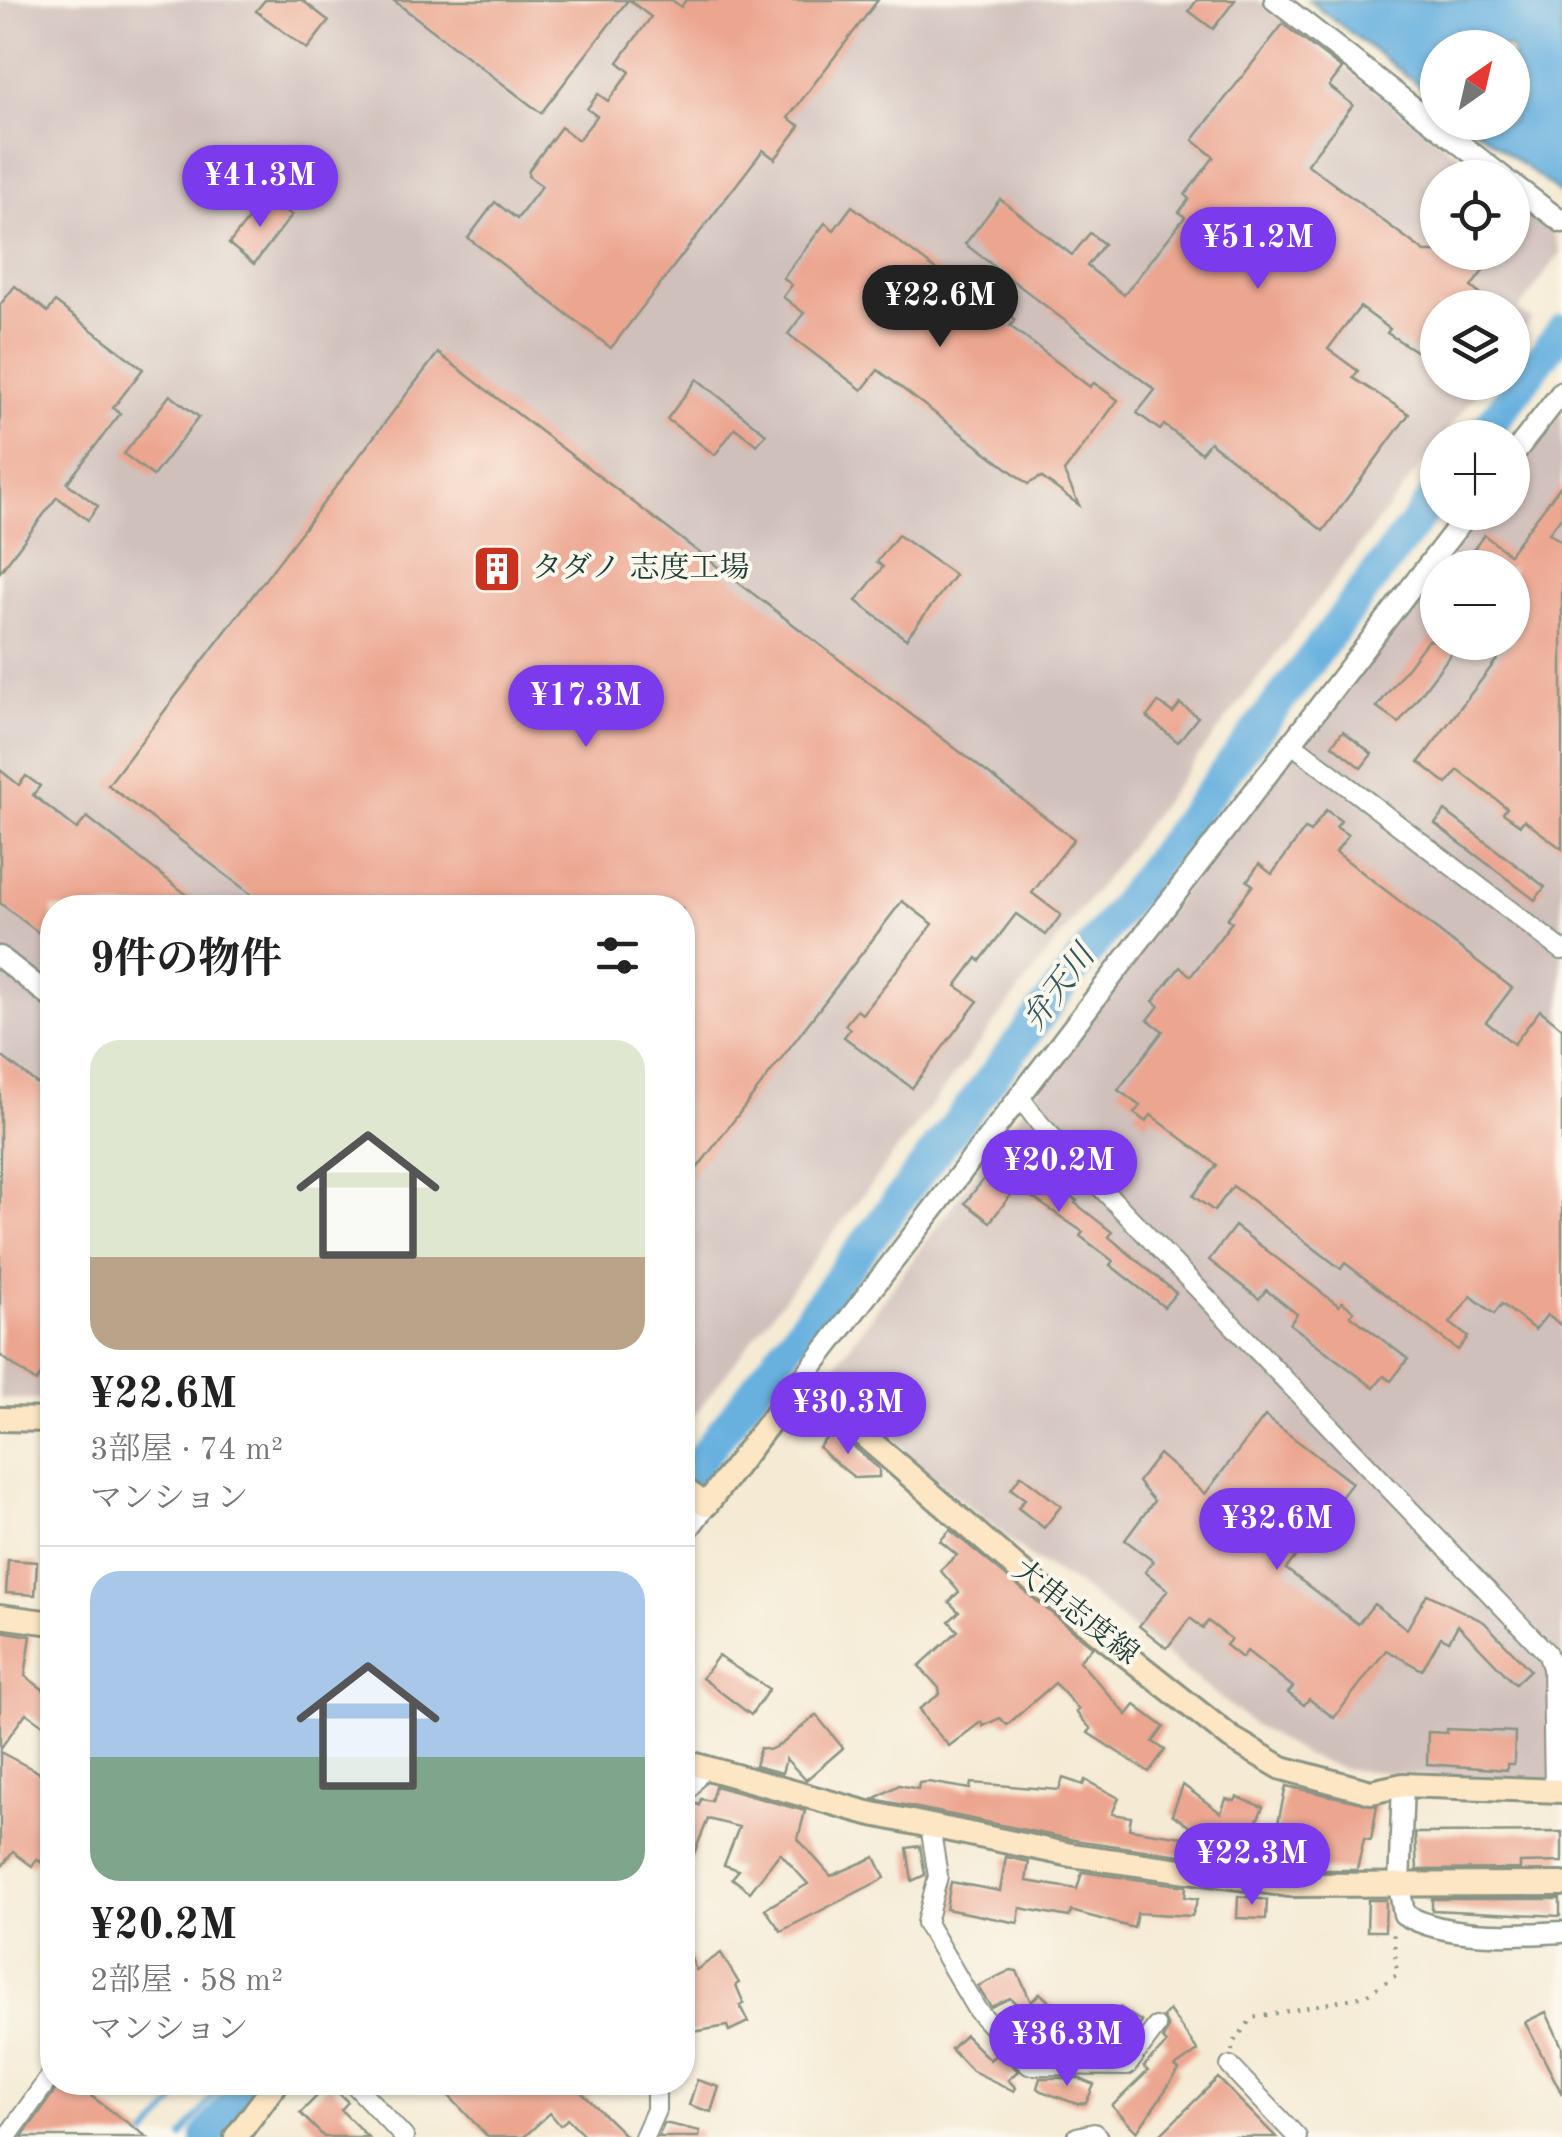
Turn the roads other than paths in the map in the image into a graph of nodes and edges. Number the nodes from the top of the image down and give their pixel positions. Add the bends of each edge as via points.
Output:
1 (1275, 0) edge
2 (1481, 160) edge
3 (1530, 198) edge
4 (1562, 222) edge
5 (1562, 392) edge
6 (1530, 433) edge
7 (1455, 530) edge
8 (1291, 744) junction
9 (1562, 950) edge
10 (0, 957) edge
11 (40, 989) edge
12 (1018, 1096) junction
13 (800, 1381) junction
14 (0, 1419) edge
15 (40, 1420) edge
16 (695, 1492) edge
17 (0, 1616) edge
18 (40, 1621) edge
19 (695, 1765) edge
20 (1403, 1785) junction
21 (1558, 1791) edge
22 (930, 1826) junction
23 (1562, 1884) edge
24 (1398, 1886) junction
25 (1562, 1932) edge
26 (1156, 2028) dead end
27 (1230, 2066) road end
28 (40, 2091) edge
29 (267, 2095) edge
30 (364, 2095) edge
31 (656, 2095) edge
32 (7, 2137) edge
33 (236, 2137) edge
34 (404, 2137) edge
35 (644, 2137) edge
36 (1077, 2137) edge
37 (1098, 2137) edge
38 (1297, 2137) edge

1 - 2 street
3 - 4 street
5 - 6 street
7 - 8 street
8 - 9 street
8 - 12 street
10 - 11 street
12 - 13 street
12 - 21 street via 1546,1653
13 - 16 main road
13 - 20 main road, 大串志度線 via 954,1516 1231,1738 1311,1778 1371,1792
14 - 15 main road
17 - 18 main road
19 - 22 main road
20 - 21 main road, 大串志度線
20 - 24 street
22 - 24 main road via 1071,1855 1289,1885
22 - 26 street via 938,1876 926,1923 977,2010 1029,2065 1127,2066
23 - 24 main road
24 - 25 street via 1404,1914 1422,1925
27 - 38 street
28 - 32 street
29 - 33 main road
30 - 34 street
31 - 35 street
36 - 37 street

